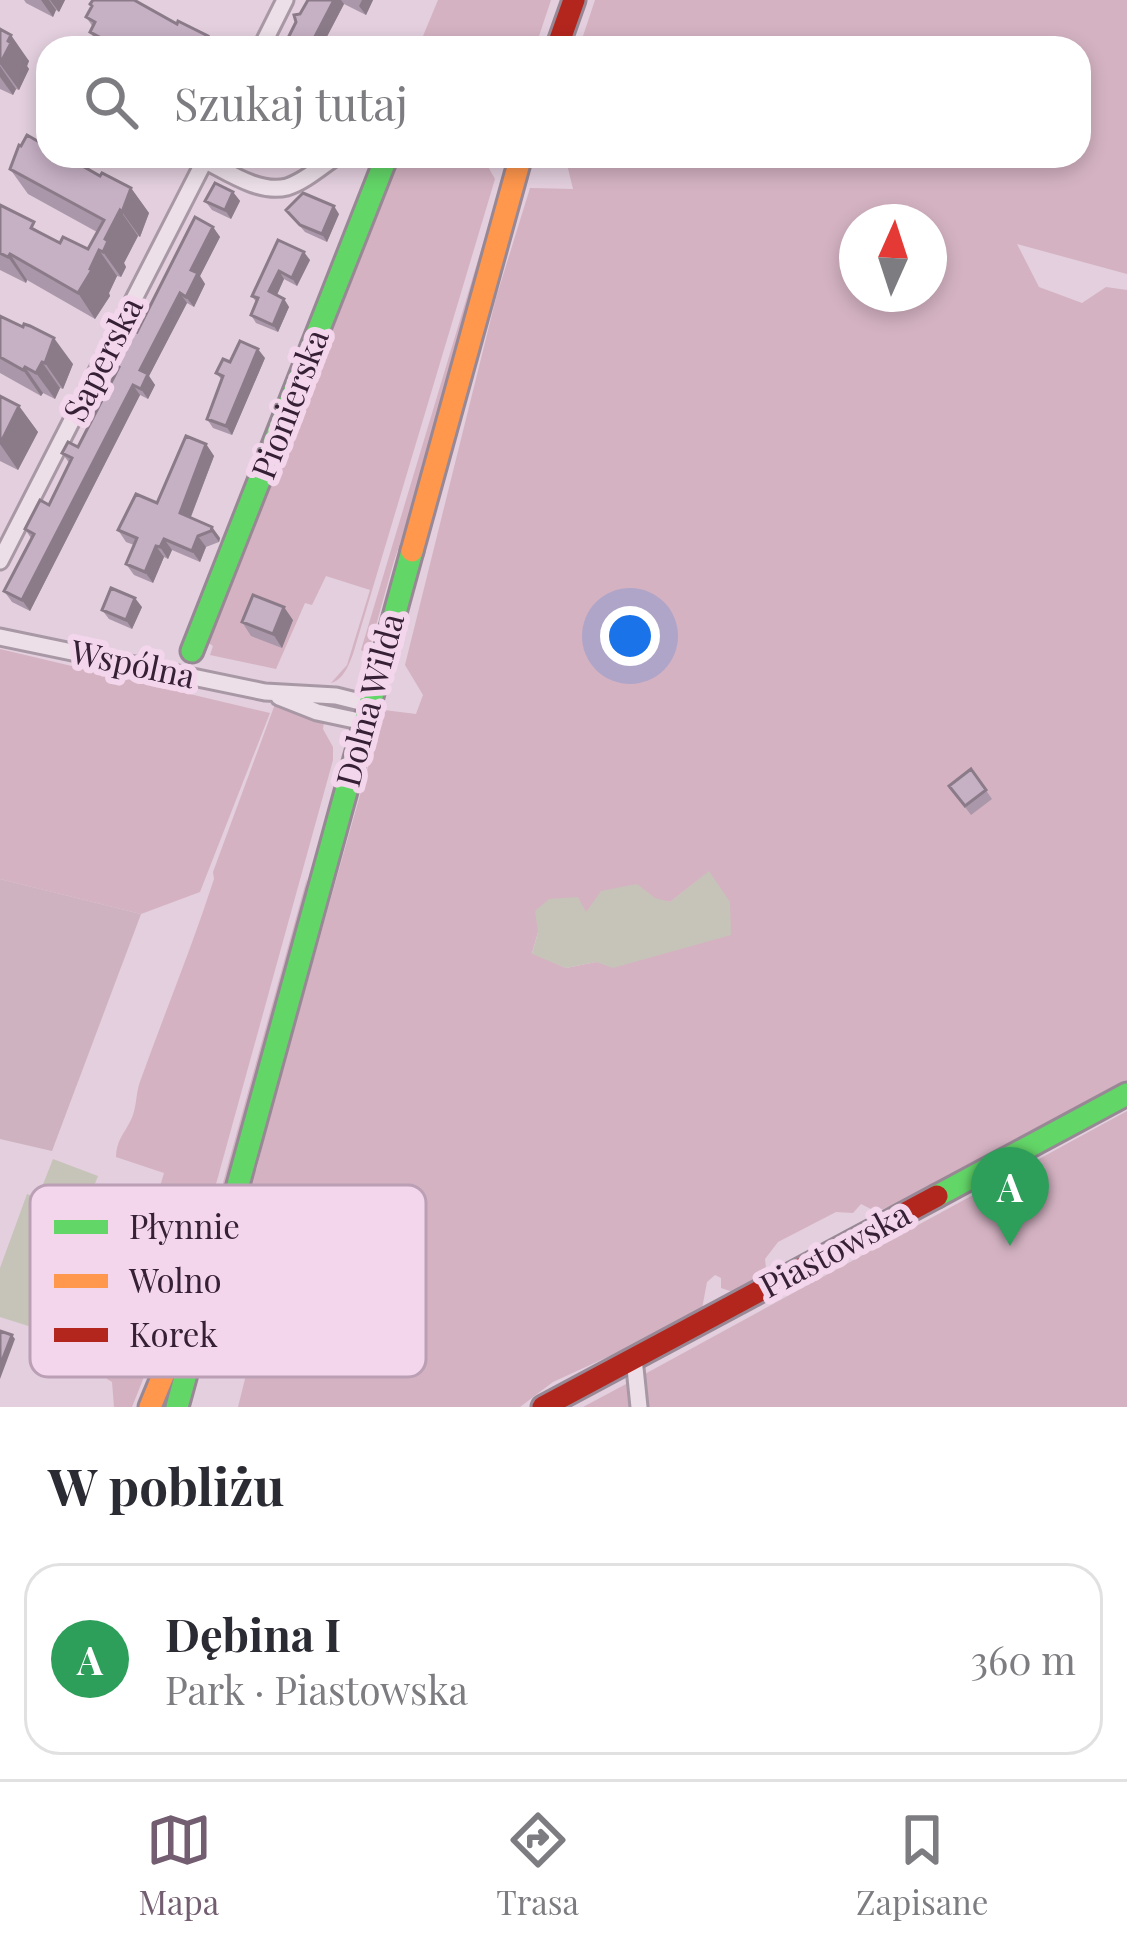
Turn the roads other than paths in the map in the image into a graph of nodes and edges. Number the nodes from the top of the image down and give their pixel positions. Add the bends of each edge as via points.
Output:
1 (285, 0) edge
2 (574, 0) edge
3 (267, 36) edge
4 (561, 36) edge
5 (201, 168) edge
6 (224, 168) edge
7 (319, 168) edge
8 (382, 168) edge
9 (518, 168) edge
10 (0, 561) edge
11 (0, 637) edge
12 (192, 650) dead end
13 (366, 713) junction
14 (1127, 1094) edge
15 (236, 1185) edge
16 (634, 1358) junction
17 (162, 1377) edge
18 (186, 1377) edge
19 (150, 1407) edge
20 (177, 1407) edge
21 (543, 1407) edge
22 (639, 1407) edge

1 - 3 street
2 - 4 main road
5 - 10 street, Saperska
6 - 7 street via 277,188
8 - 12 main road, Pionierska
9 - 13 main road, Dolna Wilda
11 - 13 street, Wspólna via 265,692 336,697
13 - 15 main road, Dolna Wilda
14 - 16 main road, Piastowska
16 - 21 main road, Piastowska
16 - 22 street
17 - 19 main road, Dolna Wilda
18 - 20 main road, Dolna Wilda

